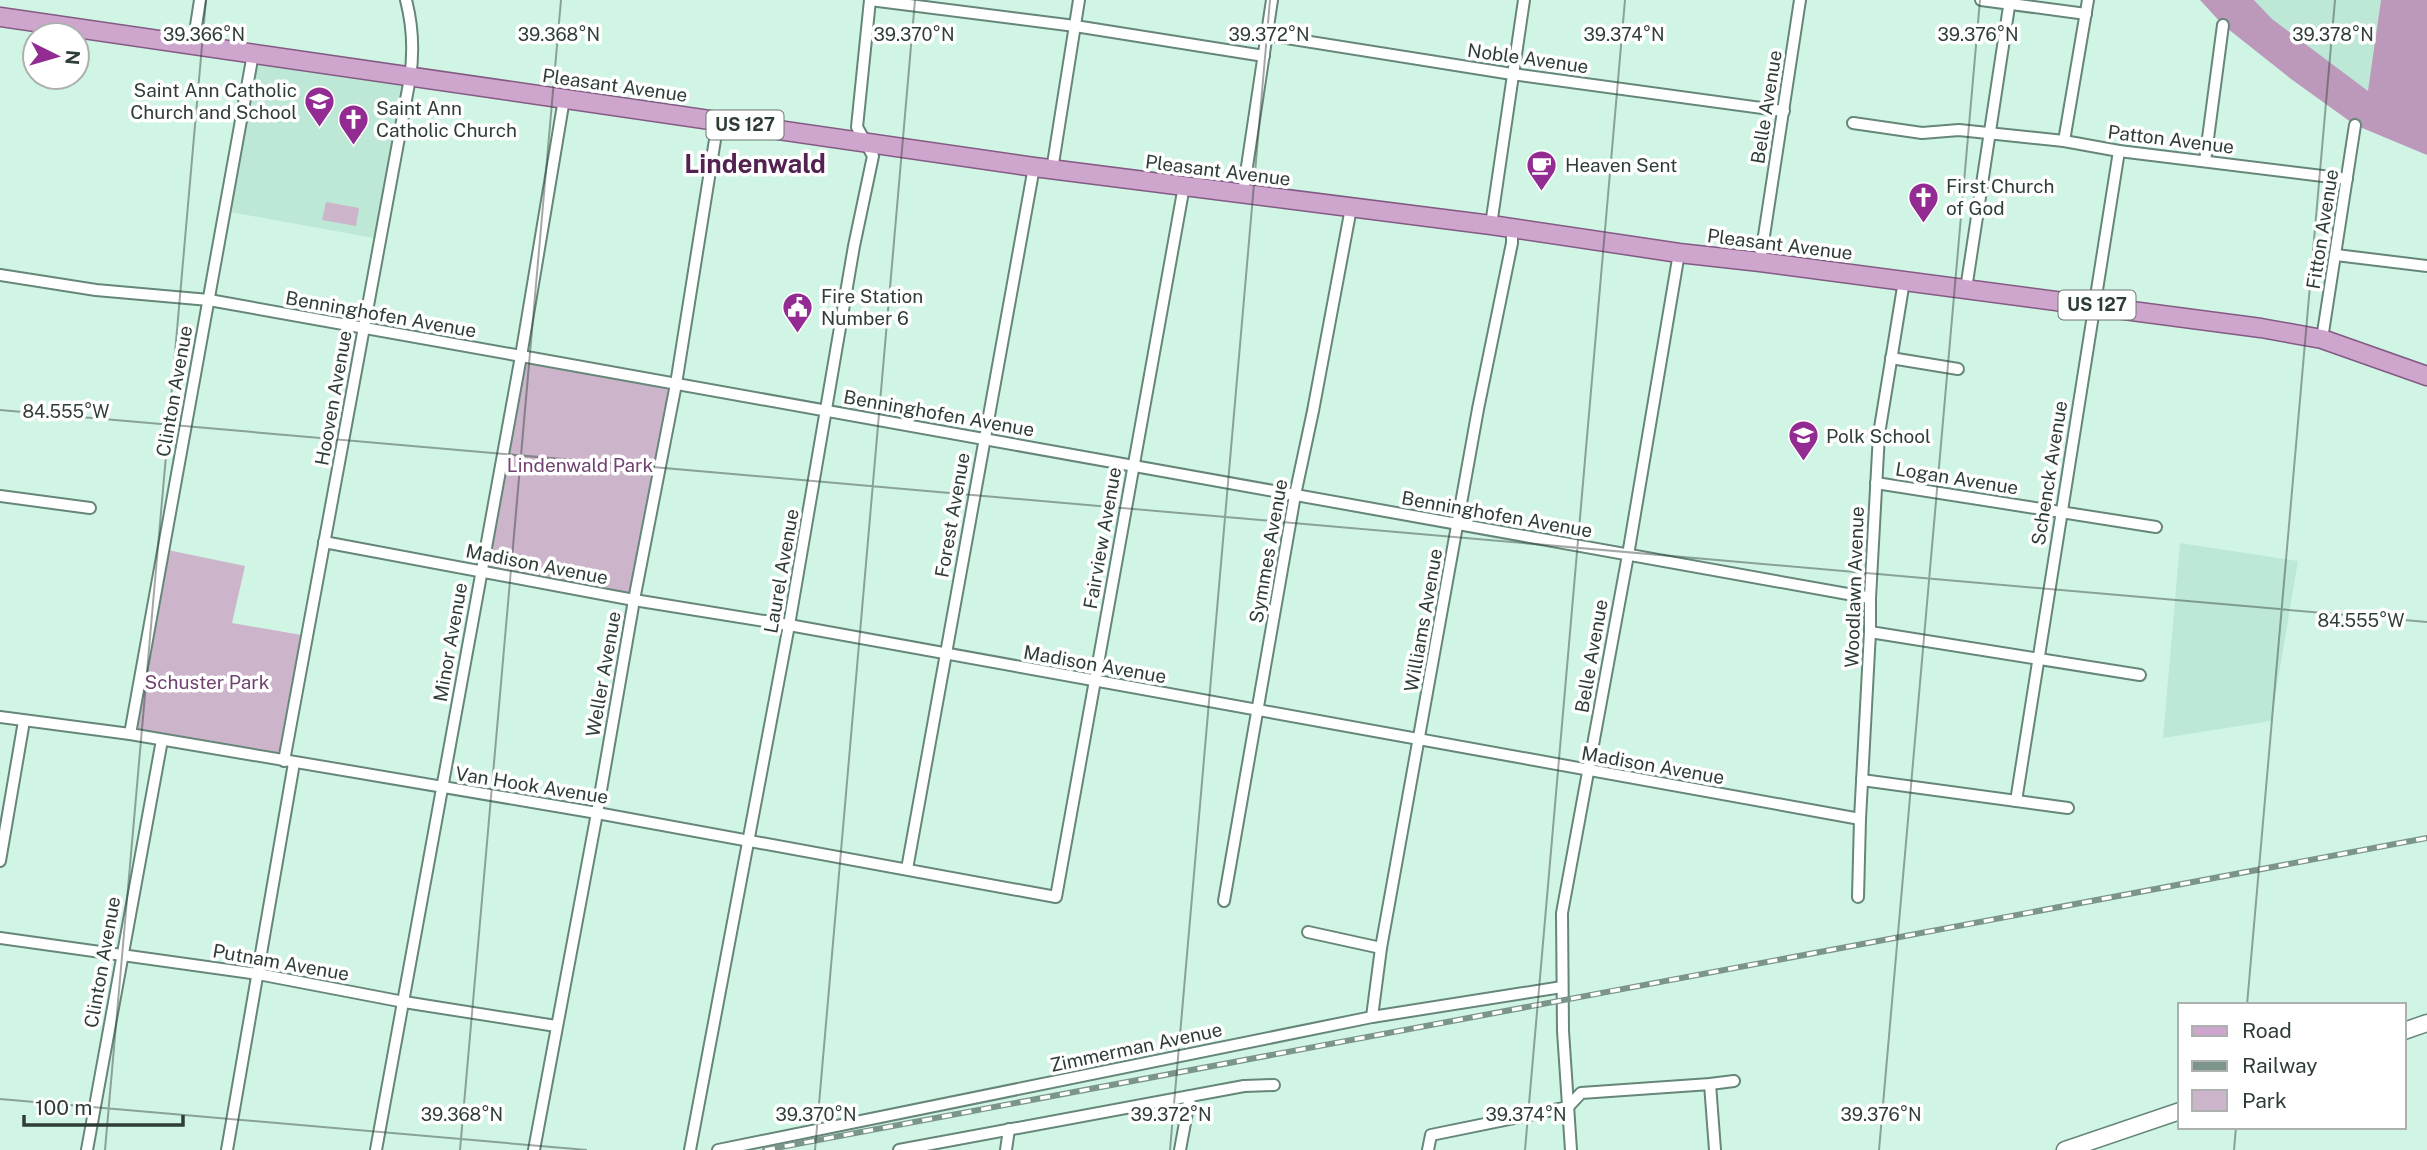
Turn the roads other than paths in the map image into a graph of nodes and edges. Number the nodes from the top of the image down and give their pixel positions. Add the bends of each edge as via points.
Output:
1 (200, 0) edge
2 (406, 0) edge
3 (870, 0) edge
4 (1079, 0) edge
5 (1272, 0) edge
6 (1524, 0) edge
7 (1800, 0) edge
8 (1981, 0) edge
9 (2088, 0) edge
10 (2010, 2) edge
11 (2085, 14) junction
12 (0, 17) edge
13 (2223, 25) dead end
14 (1075, 26) junction
15 (1267, 35) junction
16 (193, 45) junction
17 (253, 54) junction
18 (1264, 56) junction
19 (1512, 74) junction
20 (410, 78) junction
21 (564, 99) junction
22 (1784, 111) junction
23 (718, 121) junction
24 (1853, 123) dead end
25 (2355, 125) dead end
26 (1990, 134) junction
27 (2064, 141) junction
28 (866, 143) junction
29 (2119, 151) junction
30 (2205, 161) junction
31 (1043, 168) junction
32 (2347, 179) junction
33 (1184, 186) junction
34 (1243, 193) junction
35 (1351, 208) junction
36 (1491, 225) junction
37 (1512, 229) junction
38 (1679, 253) junction
39 (2336, 255) junction
40 (1760, 262) junction
41 (2427, 266) edge
42 (0, 275) edge
43 (1904, 281) junction
44 (1966, 289) junction
45 (209, 300) junction
46 (2094, 305) junction
47 (363, 329) junction
48 (2322, 339) junction
49 (521, 356) junction
50 (1891, 358) junction
51 (1958, 369) dead end
52 (2427, 376) edge
53 (676, 384) junction
54 (827, 410) junction
55 (983, 439) junction
56 (1133, 466) junction
57 (1876, 483) junction
58 (1295, 495) junction
59 (0, 496) edge
60 (90, 508) dead end
61 (2061, 513) junction
62 (1458, 526) junction
63 (2156, 527) dead end
64 (324, 542) junction
65 (1628, 555) junction
66 (481, 571) junction
67 (1870, 598) junction
68 (634, 600) junction
69 (789, 625) junction
70 (1870, 632) junction
71 (944, 654) junction
72 (2038, 659) junction
73 (2140, 675) dead end
74 (1094, 681) junction
75 (1258, 710) junction
76 (0, 717) edge
77 (24, 721) junction
78 (130, 734) junction
79 (162, 740) junction
80 (1419, 740) junction
81 (289, 762) junction
82 (1588, 771) junction
83 (1862, 780) junction
84 (443, 788) junction
85 (2016, 801) junction
86 (2068, 808) dead end
87 (597, 813) junction
88 (1860, 819) junction
89 (749, 841) junction
90 (0, 861) edge
91 (907, 869) junction
92 (1056, 897) joint
93 (1858, 897) dead end
94 (1224, 901) dead end
95 (1308, 932) dead end
96 (0, 938) edge
97 (1381, 948) junction
98 (121, 956) junction
99 (258, 974) junction
100 (1562, 987) junction
101 (404, 1002) junction
102 (1371, 1017) junction
103 (2427, 1023) edge
104 (556, 1026) junction
105 (2406, 1030) edge
106 (1734, 1081) dead end
107 (1710, 1084) junction
108 (1274, 1085) dead end
109 (1190, 1096) junction
110 (1568, 1107) junction
111 (2178, 1112) edge
112 (1009, 1129) junction
113 (87, 1150) edge
114 (227, 1150) edge
115 (376, 1150) edge
116 (534, 1150) edge
117 (691, 1150) edge
118 (718, 1150) edge
119 (899, 1150) edge
120 (1006, 1150) edge
121 (1180, 1150) edge
122 (1428, 1150) edge
123 (1571, 1150) edge
124 (1715, 1150) edge
125 (2066, 1150) edge

1 - 16 street
2 - 20 street, Hooven Avenue via 413,52
3 - 14 street
3 - 28 street, Laurel Avenue via 857,127
4 - 14 street, Forest Avenue
5 - 15 street
6 - 19 street
7 - 22 street, Belle Avenue
8 - 10 street
9 - 11 street
10 - 11 street
10 - 26 street
11 - 27 street
12 - 16 main road, Pleasant Avenue / US 127
13 - 30 street
14 - 18 street
14 - 31 street, Forest Avenue
15 - 18 street
15 - 19 street, Noble Avenue
16 - 17 main road, Pleasant Avenue / US 127
17 - 20 main road, Pleasant Avenue / US 127
17 - 45 street, Clinton Avenue
18 - 34 street
19 - 22 street, Noble Avenue
19 - 36 street
20 - 21 main road, Pleasant Avenue / US 127
20 - 47 street, Hooven Avenue
21 - 23 main road, Pleasant Avenue / US 127
21 - 49 street, Minor Avenue
22 - 40 street, Belle Avenue
23 - 28 main road, Pleasant Avenue / US 127
23 - 53 street, Weller Avenue
24 - 26 street via 1922,133 1959,130
25 - 32 street, Fitton Avenue
26 - 27 street, Patton Avenue
26 - 44 street
27 - 29 street, Patton Avenue
28 - 31 main road, Pleasant Avenue / US 127
28 - 54 street, Laurel Avenue via 873,156
29 - 30 street, Patton Avenue
29 - 46 street, Schenck Avenue
30 - 32 street, Patton Avenue
31 - 33 main road, Pleasant Avenue / US 127
31 - 55 street, Forest Avenue
32 - 39 street, Fitton Avenue
33 - 34 main road, Pleasant Avenue / US 127
33 - 56 street, Fairview Avenue
34 - 35 main road, Pleasant Avenue / US 127
35 - 36 main road, Pleasant Avenue / US 127
35 - 58 street, Symmes Avenue
36 - 37 main road, Pleasant Avenue / US 127
37 - 38 main road, Pleasant Avenue / US 127
37 - 62 street, Williams Avenue
38 - 40 main road, Pleasant Avenue / US 127
38 - 65 street, Belle Avenue
39 - 41 street
39 - 48 street, Fitton Avenue
40 - 43 main road, Pleasant Avenue / US 127
42 - 45 street, Benninghofen Avenue
43 - 44 main road, Pleasant Avenue / US 127
43 - 50 street, Woodlawn Avenue
44 - 46 main road, Pleasant Avenue / US 127
45 - 47 street, Benninghofen Avenue
45 - 78 street, Clinton Avenue
46 - 48 main road, Pleasant Avenue / US 127
46 - 61 street, Schenck Avenue
47 - 49 street, Benninghofen Avenue
47 - 64 street, Hooven Avenue
48 - 52 main road, Pleasant Avenue / US 127
49 - 53 street, Benninghofen Avenue
49 - 66 street, Minor Avenue
50 - 51 street
50 - 57 street, Woodlawn Avenue
53 - 54 street, Benninghofen Avenue
53 - 68 street, Weller Avenue
54 - 55 street, Benninghofen Avenue
54 - 69 street, Laurel Avenue
55 - 56 street, Benninghofen Avenue
55 - 71 street, Forest Avenue
56 - 58 street, Benninghofen Avenue
56 - 74 street, Fairview Avenue
57 - 61 street, Logan Avenue
57 - 67 street, Woodlawn Avenue
58 - 62 street, Benninghofen Avenue
58 - 75 street, Symmes Avenue
59 - 60 street
61 - 63 street, Logan Avenue
61 - 72 street, Schenck Avenue
62 - 65 street, Benninghofen Avenue
62 - 80 street, Williams Avenue
64 - 66 street, Madison Avenue
64 - 81 street, Hooven Avenue
65 - 67 street, Benninghofen Avenue
65 - 82 street, Belle Avenue
66 - 68 street, Madison Avenue
66 - 84 street, Minor Avenue
67 - 70 street, Woodlawn Avenue
68 - 69 street, Madison Avenue
68 - 87 street, Weller Avenue
69 - 71 street, Madison Avenue
69 - 89 street, Laurel Avenue
70 - 72 street
70 - 83 street, Woodlawn Avenue
71 - 74 street, Madison Avenue
71 - 91 street, Forest Avenue
72 - 73 street
72 - 85 street, Schenck Avenue
74 - 75 street, Madison Avenue
74 - 92 street, Fairview Avenue
75 - 80 street, Madison Avenue
75 - 94 street, Symmes Avenue
76 - 77 street, Van Hook Avenue
77 - 78 street, Van Hook Avenue
77 - 90 street
78 - 79 street, Van Hook Avenue
79 - 81 street, Van Hook Avenue
79 - 98 street, Clinton Avenue
80 - 82 street, Madison Avenue
80 - 97 street, Williams Avenue
81 - 84 street, Van Hook Avenue
81 - 99 street, Hooven Avenue
82 - 88 street, Madison Avenue
82 - 100 street, Belle Avenue via 1562,913
83 - 85 street
83 - 88 street, Woodlawn Avenue
84 - 87 street, Van Hook Avenue
84 - 101 street, Minor Avenue
85 - 86 street
87 - 89 street, Van Hook Avenue
87 - 104 street, Weller Avenue
88 - 93 street, Woodlawn Avenue
89 - 91 street, Van Hook Avenue
89 - 117 street, Laurel Avenue
91 - 92 street, Van Hook Avenue
95 - 97 street
96 - 98 street, Putnam Avenue
97 - 102 street, Williams Avenue
98 - 99 street, Putnam Avenue
98 - 113 street, Clinton Avenue
99 - 101 street, Putnam Avenue
99 - 114 street, Hooven Avenue
100 - 102 street, Zimmerman Avenue
100 - 110 street, Belle Avenue
101 - 104 street, Putnam Avenue
101 - 115 street, Minor Avenue
102 - 118 street, Zimmerman Avenue
103 - 105 street
104 - 116 street, Weller Avenue
106 - 107 street
107 - 110 street via 1581,1093
107 - 124 street
108 - 109 street
109 - 112 street
109 - 121 street
110 - 122 street via 1430,1135
110 - 123 street, Belle Avenue
111 - 125 street
112 - 119 street
112 - 120 street

